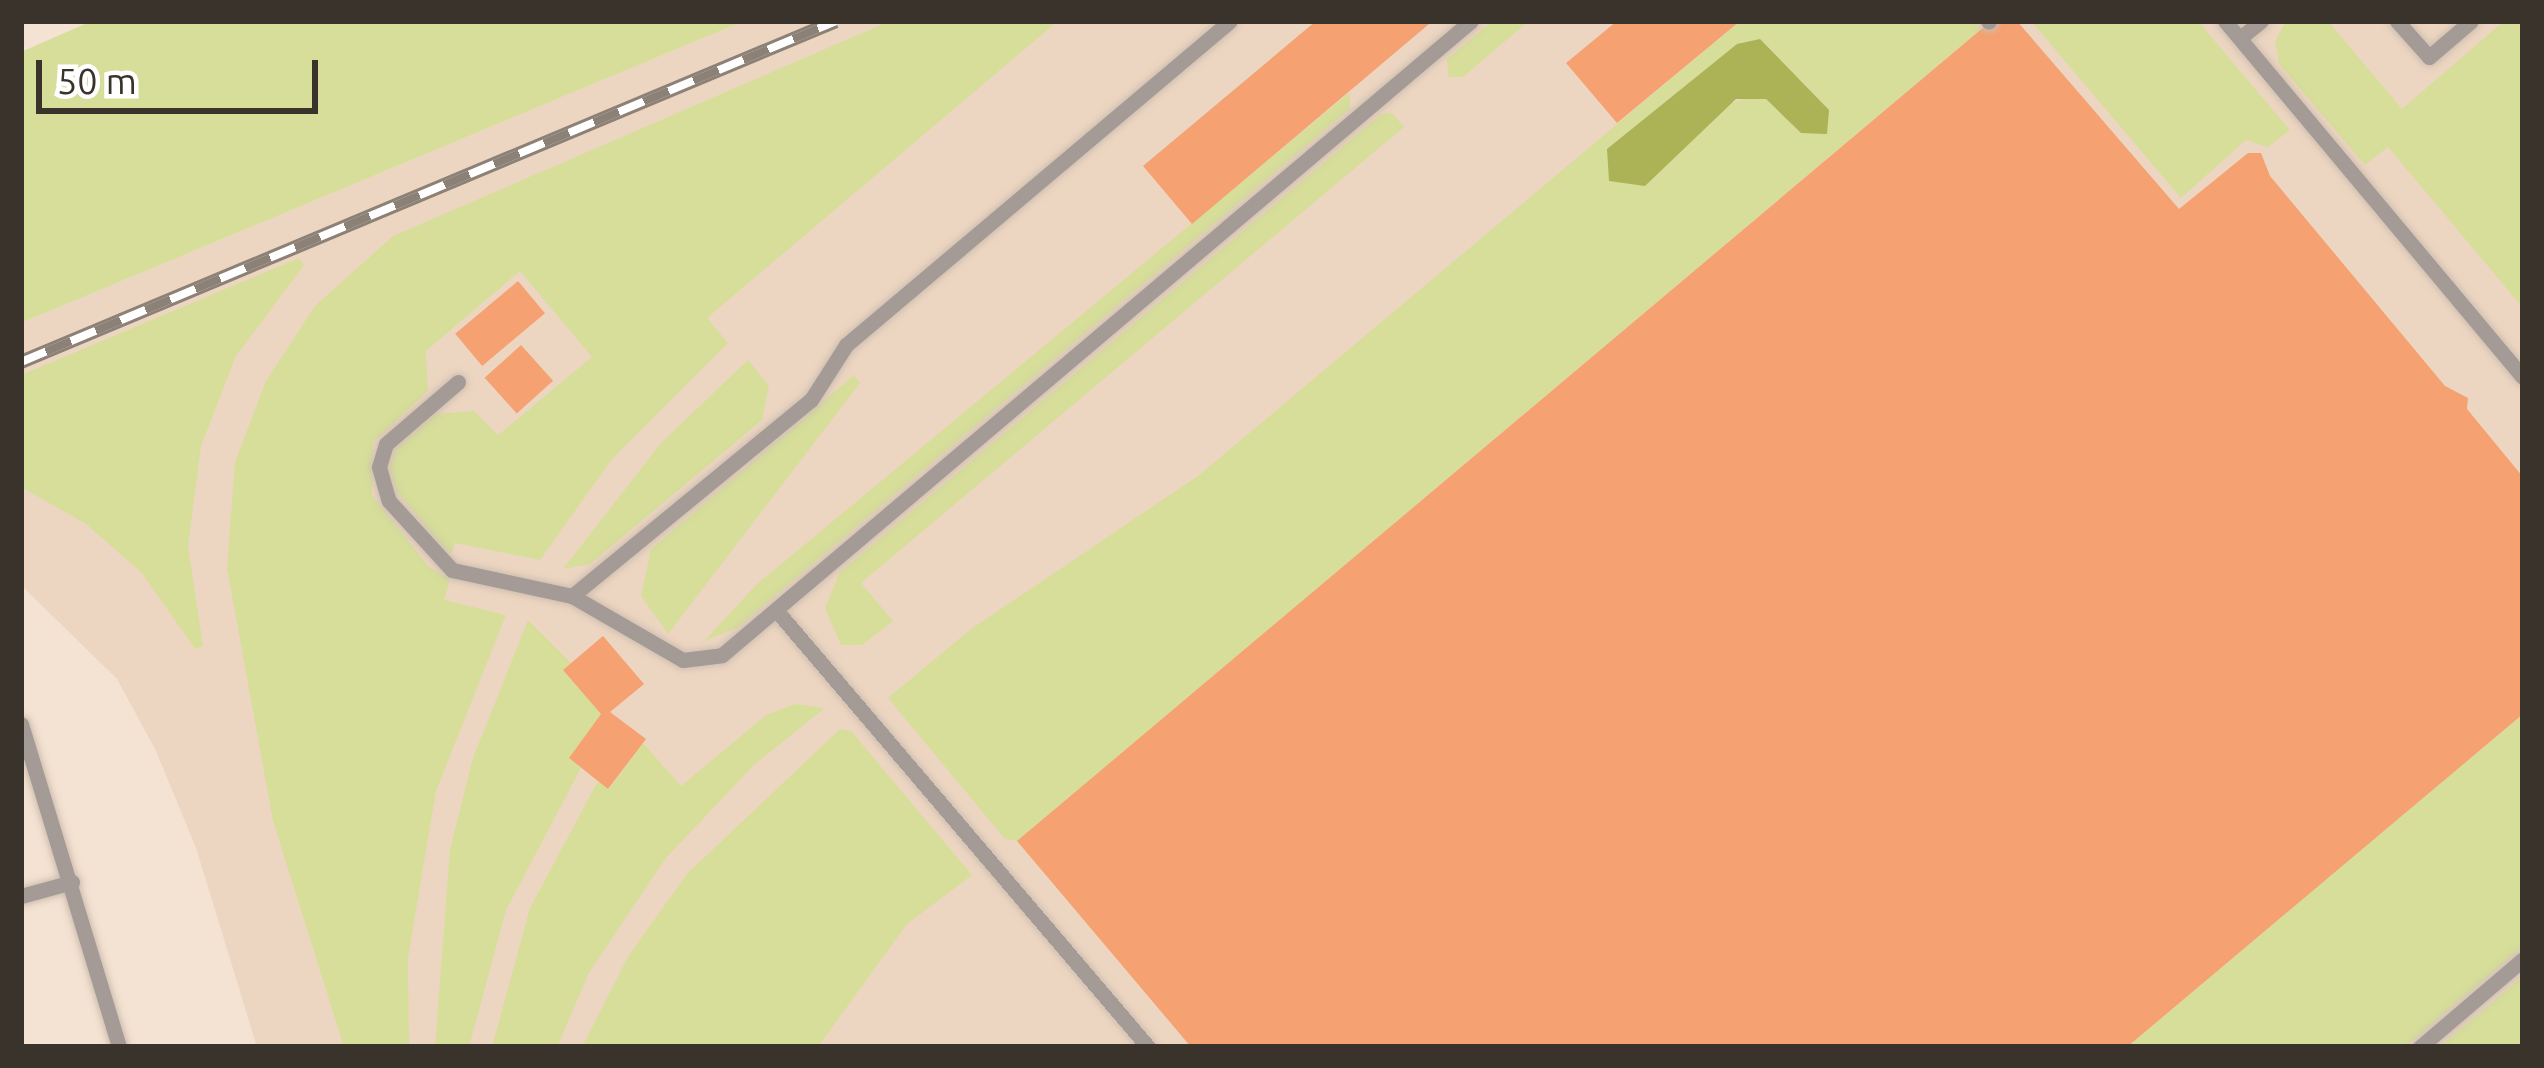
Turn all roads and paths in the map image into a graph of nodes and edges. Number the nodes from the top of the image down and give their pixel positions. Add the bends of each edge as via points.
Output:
1 (1230, 21) edge
2 (1471, 21) edge
3 (2225, 21) edge
4 (2260, 21) edge
5 (2397, 21) edge
6 (2471, 21) edge
7 (2240, 38) junction
8 (2523, 377) edge
9 (458, 382) dead end
10 (572, 596) junction
11 (776, 610) junction
12 (21, 724) edge
13 (71, 882) junction
14 (21, 896) edge
15 (2523, 959) edge
16 (119, 1047) edge
17 (1148, 1047) edge
18 (2420, 1047) edge

1 - 10 lane via 846,345 811,400
2 - 11 lane
3 - 7 lane
4 - 7 lane
5 - 6 lane via 2429,57
7 - 8 lane
9 - 10 lane via 386,444 379,467 389,501 452,570
10 - 11 lane via 693,662 722,655
11 - 17 lane
12 - 13 lane
13 - 14 lane
13 - 16 lane
15 - 18 lane

